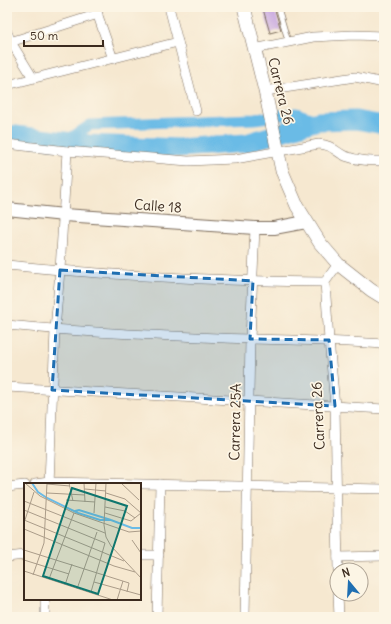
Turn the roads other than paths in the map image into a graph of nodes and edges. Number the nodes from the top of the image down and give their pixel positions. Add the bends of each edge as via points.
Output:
1 (169, 7) edge
2 (244, 7) edge
3 (278, 7) edge
4 (97, 11) edge
5 (7, 32) edge
6 (384, 36) edge
7 (8, 41) edge
8 (288, 41) junction
9 (178, 42) junction
10 (254, 49) junction
11 (113, 59) junction
12 (33, 78) junction
13 (384, 83) edge
14 (7, 85) edge
15 (265, 91) junction
16 (196, 111) dead end
17 (7, 144) edge
18 (277, 146) junction
19 (67, 151) junction
20 (384, 161) edge
21 (7, 209) edge
22 (64, 215) junction
23 (306, 222) junction
24 (255, 228) junction
25 (338, 264) junction
26 (7, 265) edge
27 (60, 270) junction
28 (253, 281) junction
29 (325, 282) junction
30 (384, 298) edge
31 (7, 325) edge
32 (55, 330) junction
33 (250, 339) junction
34 (328, 340) junction
35 (384, 344) edge
36 (7, 387) edge
37 (52, 390) junction
38 (250, 402) junction
39 (335, 406) junction
40 (384, 409) edge
41 (49, 483) edge
42 (141, 484) edge
43 (160, 484) junction
44 (24, 485) edge
45 (248, 486) junction
46 (7, 487) edge
47 (337, 489) junction
48 (384, 489) edge
49 (24, 555) edge
50 (141, 555) edge
51 (159, 555) junction
52 (384, 556) edge
53 (338, 557) junction
54 (7, 558) edge
55 (338, 562) edge
56 (45, 600) edge
57 (338, 602) edge
58 (45, 617) edge
59 (157, 617) edge
60 (245, 617) edge
61 (338, 617) edge

1 - 9 street
2 - 10 main road, Carrera 26
3 - 8 lane
4 - 7 street
4 - 11 street
5 - 7 street
6 - 8 street via 313,37
7 - 12 street
8 - 10 street
9 - 11 street
9 - 16 street
10 - 15 main road, Carrera 26
11 - 12 street
12 - 14 street
13 - 15 street via 355,77
15 - 18 main road, Carrera 26
17 - 19 street
18 - 19 street via 235,159 188,160
18 - 20 street via 328,145 356,160
18 - 23 main road, Carrera 26 via 288,187
19 - 22 street
21 - 22 street, Calle 18
22 - 24 street, Calle 18
22 - 27 street
23 - 24 street, Calle 18 via 274,228
23 - 25 main road, Carrera 26
24 - 28 street, Carrera 25A
25 - 29 street
25 - 30 main road, Carrera 26
26 - 27 street
27 - 28 street
27 - 32 street
28 - 29 street
28 - 33 street, Carrera 25A
29 - 34 street, Carrera 26
31 - 32 street
32 - 33 street
32 - 37 street
33 - 34 street
33 - 38 street, Carrera 25A
34 - 35 street
34 - 39 street, Carrera 26
36 - 37 street
37 - 38 street
37 - 41 street
38 - 39 street
38 - 45 street, Carrera 25A
39 - 40 street
39 - 47 street, Carrera 26
42 - 43 street
43 - 45 street
43 - 51 street
44 - 46 street
45 - 47 street
45 - 60 street, Carrera 25A
47 - 48 street
47 - 53 street, Carrera 26
49 - 54 street
50 - 51 street
51 - 59 street
52 - 53 street
53 - 55 street, Carrera 26
56 - 58 street
57 - 61 street

